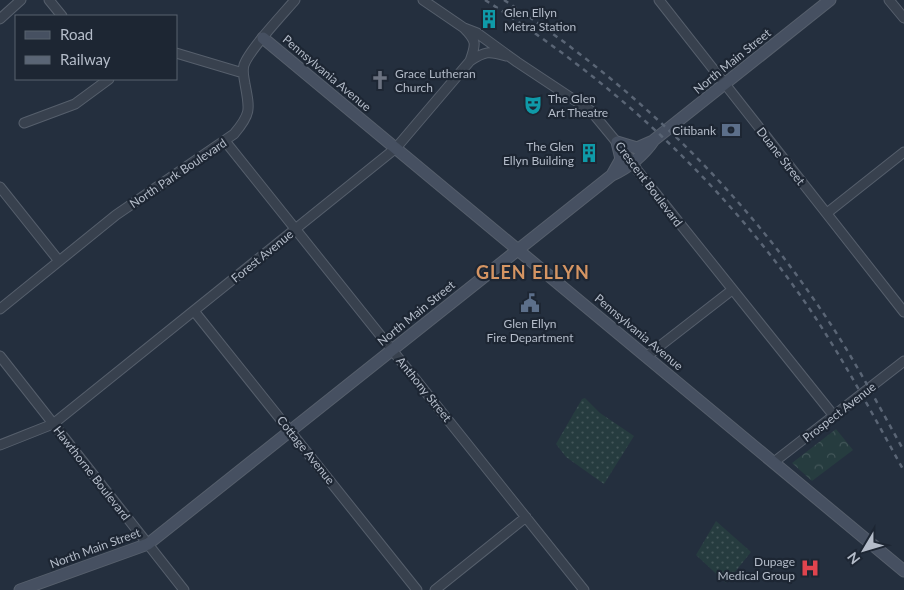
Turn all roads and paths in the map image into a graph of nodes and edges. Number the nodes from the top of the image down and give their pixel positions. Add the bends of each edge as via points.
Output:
1 (21, 0) edge
2 (49, 0) edge
3 (295, 0) edge
4 (422, 0) edge
5 (659, 0) edge
6 (830, 0) edge
7 (890, 0) edge
8 (61, 15) edge
9 (904, 18) edge
10 (0, 19) edge
11 (464, 28) junction
12 (263, 38) junction
13 (178, 54) edge
14 (470, 61) junction
15 (517, 62) junction
16 (243, 73) junction
17 (109, 80) edge
18 (725, 84) junction
19 (24, 123) dead end
20 (654, 140) junction
21 (226, 141) junction
22 (617, 142) junction
23 (396, 148) junction
24 (904, 152) edge
25 (633, 162) junction
26 (612, 175) junction
27 (0, 187) edge
28 (827, 213) junction
29 (296, 229) junction
30 (518, 249) junction
31 (59, 261) junction
32 (732, 290) junction
33 (0, 309) edge
34 (194, 311) junction
35 (904, 312) edge
36 (392, 350) junction
37 (0, 356) edge
38 (647, 356) junction
39 (904, 361) edge
40 (834, 416) junction
41 (53, 424) junction
42 (290, 431) junction
43 (0, 446) edge
44 (774, 462) junction
45 (526, 517) junction
46 (148, 544) junction
47 (904, 571) edge
48 (20, 590) edge
49 (184, 590) edge
50 (417, 590) edge
51 (435, 590) edge
52 (584, 590) edge

1 - 10 street
2 - 8 street
3 - 12 street
4 - 11 street, Crescent Boulevard
5 - 18 street, Duane Street
6 - 18 street, North Main Street
7 - 9 street
11 - 14 street via 476,43
11 - 15 street, Crescent Boulevard via 477,33
12 - 16 street via 244,63
12 - 23 street, Pennsylvania Avenue
13 - 16 street
14 - 15 street via 489,52
14 - 23 street, Forest Avenue
15 - 22 street, Crescent Boulevard via 591,111
16 - 21 street, North Park Boulevard via 248,115
17 - 19 street via 75,104
18 - 20 street, North Main Street
18 - 28 street, Duane Street
20 - 22 street via 637,148
20 - 25 street, North Main Street via 649,149
21 - 29 street, Anthony Street
21 - 31 street, North Park Boulevard via 116,215
22 - 25 street, Crescent Boulevard
22 - 26 street via 621,159
23 - 29 street, Forest Avenue
23 - 30 street, Pennsylvania Avenue
24 - 28 street
25 - 26 street, North Main Street
25 - 32 street, Crescent Boulevard via 636,170
26 - 30 street, North Main Street
27 - 31 street
28 - 35 street, Duane Street
29 - 34 street, Forest Avenue
29 - 36 street, Anthony Street
30 - 36 street, North Main Street
30 - 38 street, Pennsylvania Avenue
31 - 33 street, North Park Boulevard
32 - 38 street
32 - 40 street, Crescent Boulevard
34 - 41 street, Forest Avenue
34 - 42 street, Cottage Avenue
36 - 42 street, North Main Street
36 - 45 street, Anthony Street
37 - 41 street, Hawthorne Boulevard
38 - 44 street, Pennsylvania Avenue
39 - 40 street, Prospect Avenue
40 - 44 street, Prospect Avenue
41 - 43 street, Forest Avenue
41 - 46 street, Hawthorne Boulevard
42 - 46 street, North Main Street
42 - 50 street, Cottage Avenue
44 - 47 street, Pennsylvania Avenue
45 - 51 street
45 - 52 street, Anthony Street
46 - 48 street, North Main Street
46 - 49 street, Hawthorne Boulevard

